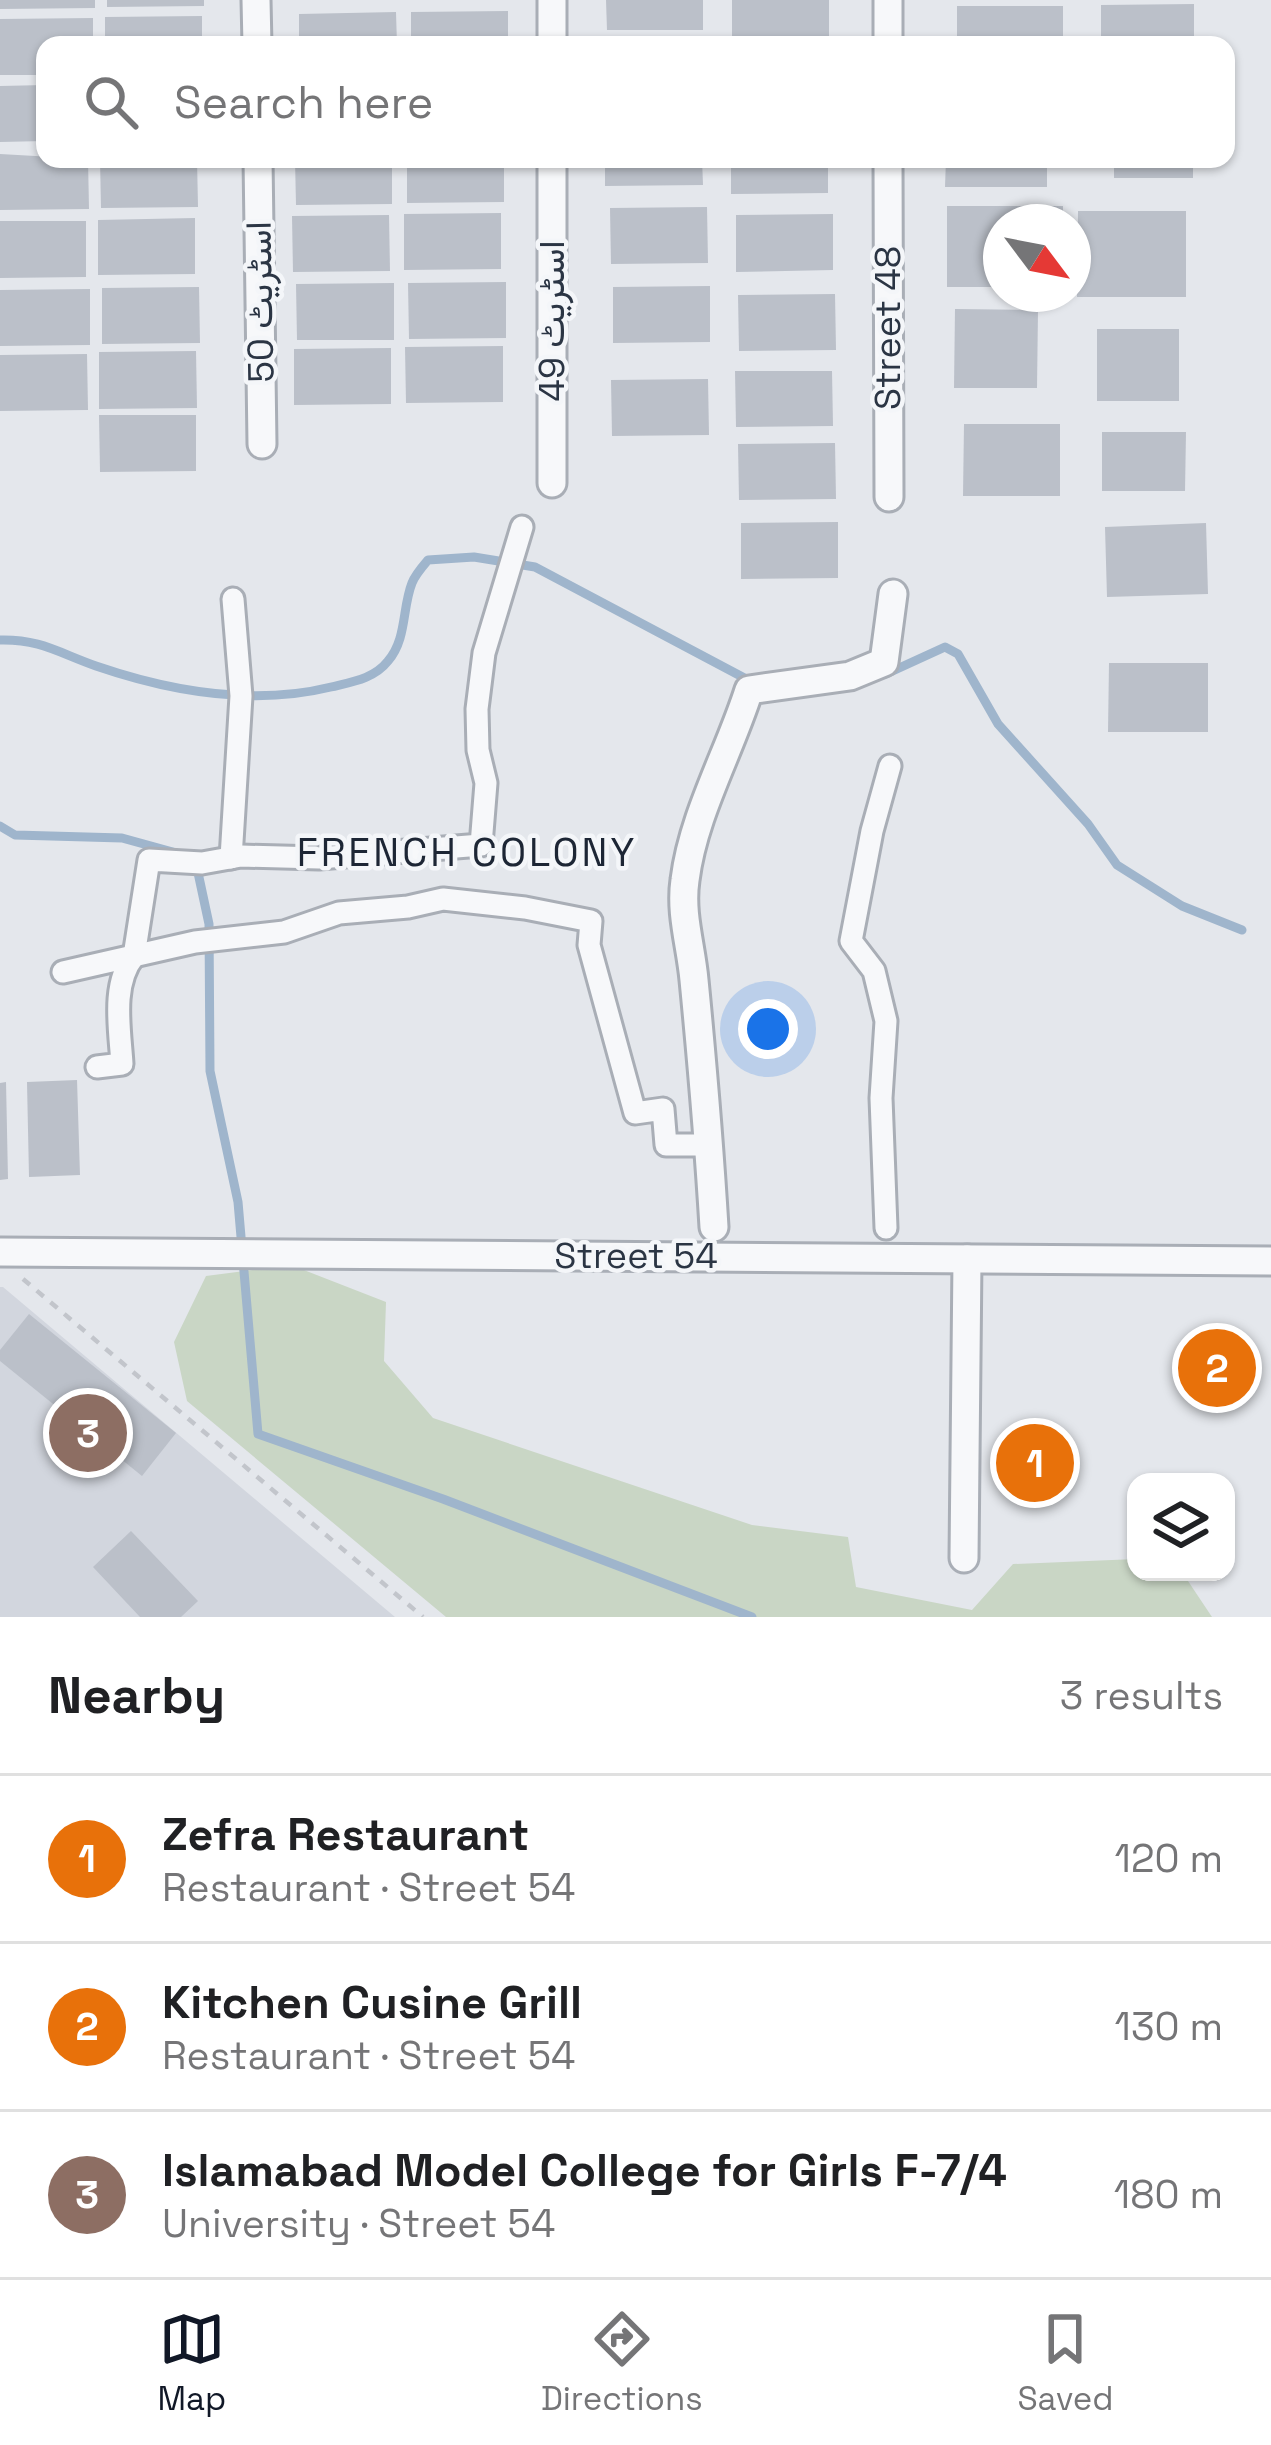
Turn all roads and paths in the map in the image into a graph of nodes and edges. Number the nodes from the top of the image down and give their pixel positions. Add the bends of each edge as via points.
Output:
1 (256, 0) edge
2 (552, 0) edge
3 (888, 0) edge
4 (256, 36) edge
5 (552, 36) edge
6 (888, 36) edge
7 (258, 168) edge
8 (552, 168) edge
9 (888, 168) edge
10 (262, 444) dead end
11 (553, 483) dead end
12 (889, 496) dead end
13 (519, 535) dead end
14 (893, 594) dead end
15 (233, 599) dead end
16 (890, 766) dead end
17 (231, 858) junction
18 (134, 956) junction
19 (63, 972) dead end
20 (97, 1067) dead end
21 (709, 1145) junction
22 (714, 1226) dead end
23 (886, 1228) dead end
24 (0, 1252) edge
25 (968, 1259) junction
26 (1271, 1261) edge
27 (18, 1275) dead end
28 (964, 1558) dead end
29 (423, 1617) edge

1 - 4 street
2 - 5 street
3 - 6 street
7 - 10 street, اسٹریٹ 50
8 - 11 street, اسٹریٹ 49
9 - 12 street, Street 48
13 - 17 street via 488,627 477,710 486,783 482,845
14 - 21 street via 884,662 850,676 749,691 712,777 682,904
15 - 17 street via 241,696
16 - 23 street via 851,941 874,970 886,1021
17 - 18 street via 149,860
18 - 19 street
18 - 20 street via 118,1006 122,1064
18 - 21 street via 443,899 591,921 590,945 635,1113 663,1109 666,1145
21 - 22 street
24 - 25 street, Street 54
25 - 26 street, Street 54
25 - 28 street
27 - 29 path

